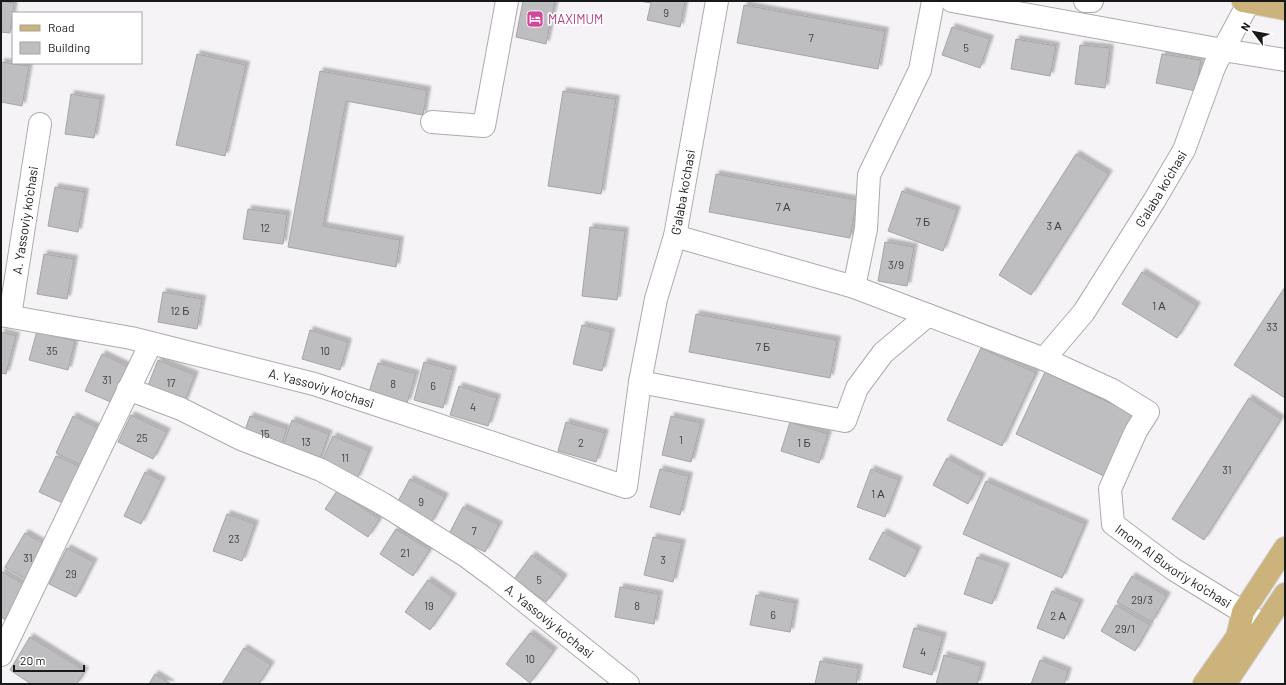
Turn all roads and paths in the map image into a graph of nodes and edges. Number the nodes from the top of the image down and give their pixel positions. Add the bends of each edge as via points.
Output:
1 (507, 1) edge
2 (717, 1) edge
3 (932, 1) edge
4 (952, 1) edge
5 (1084, 1) edge
6 (1092, 1) edge
7 (1246, 2) edge
8 (1285, 10) edge
9 (1224, 50) junction
10 (1285, 60) edge
11 (432, 122) dead end
12 (40, 124) dead end
13 (675, 236) junction
14 (854, 287) junction
15 (928, 315) junction
16 (6, 316) edge
17 (151, 343) junction
18 (1044, 358) junction
19 (640, 382) junction
20 (128, 389) junction
21 (626, 487) joint
22 (1285, 548) edge
23 (1285, 594) edge
24 (1243, 612) junction
25 (1264, 625) junction
26 (1, 655) edge
27 (628, 684) edge
28 (1204, 684) edge
29 (1225, 684) edge

1 - 11 street via 484,126
2 - 13 street, G'alaba ko'chasi
3 - 14 street via 920,70 869,175 866,229
4 - 9 street
5 - 6 street
7 - 8 main road
7 - 9 street, G'alaba ko'chasi
9 - 10 street
9 - 18 street, G'alaba ko'chasi via 1215,65 1184,150 1084,312
12 - 16 street, A. Yassoviy ko'chasi
13 - 14 street
13 - 19 street, G'alaba ko'chasi via 656,299
14 - 15 street
15 - 18 street
15 - 19 street via 883,353 856,388 845,421
16 - 17 street, A. Yassoviy ko'chasi
17 - 20 street
17 - 21 street, A. Yassoviy ko'chasi via 314,384
18 - 24 street, Imom Al Buxoriy ko'chasi via 1112,390 1148,412 1136,431 1110,489 1113,524 1173,569
19 - 21 street, G'alaba ko'chasi
20 - 26 street
20 - 27 street, A. Yassoviy ko'chasi via 181,409 241,439 321,470 383,504 466,556
22 - 24 main road
23 - 25 main road
24 - 25 street, Imom Al Buxoriy ko'chasi
24 - 28 main road via 1237,637
25 - 29 main road

